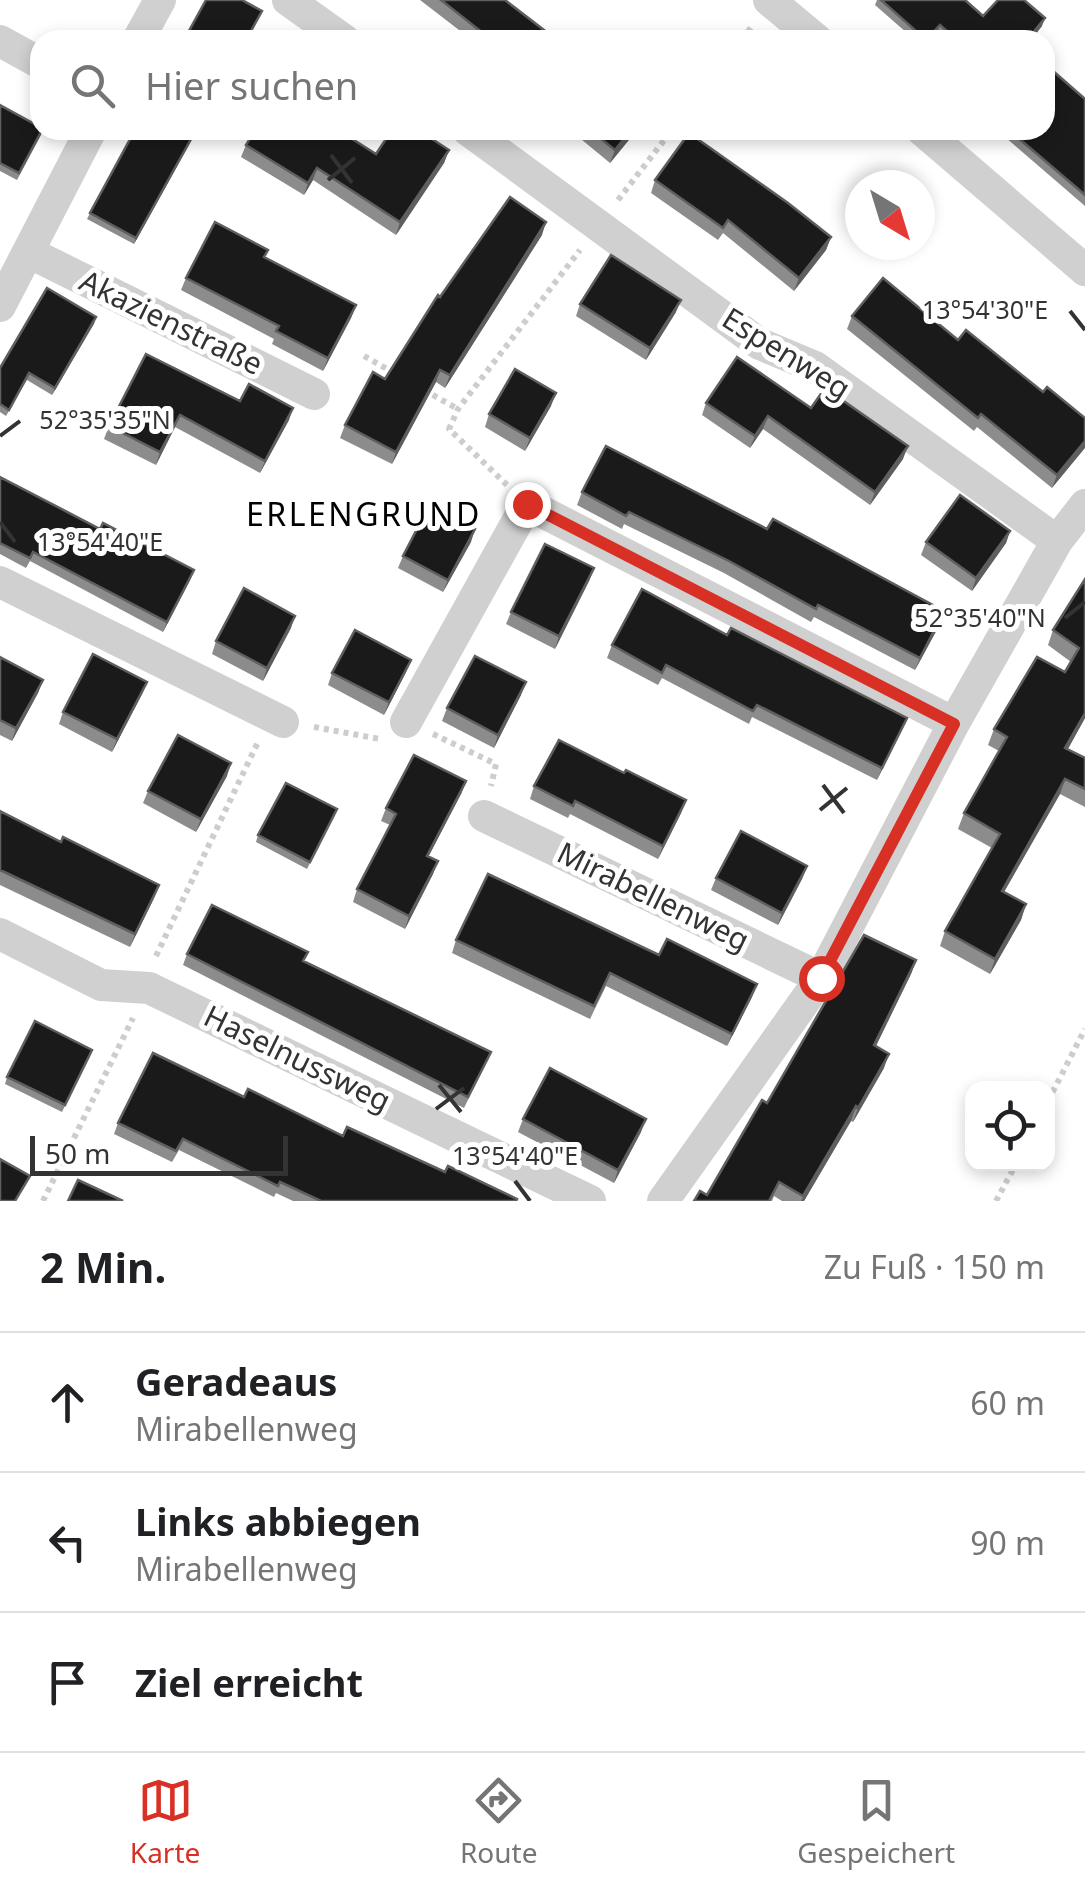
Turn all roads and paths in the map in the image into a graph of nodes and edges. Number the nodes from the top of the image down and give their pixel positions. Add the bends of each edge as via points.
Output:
1 (160, 0) edge
2 (288, 0) edge
3 (783, 4) edge
4 (144, 30) edge
5 (330, 30) edge
6 (808, 30) edge
7 (0, 41) edge
8 (30, 58) edge
9 (86, 140) edge
10 (482, 140) edge
11 (664, 140) edge
12 (934, 140) edge
13 (599, 224) junction
14 (28, 252) junction
15 (1085, 270) edge
16 (0, 306) edge
17 (364, 356) dead end
18 (314, 394) dead end
19 (458, 409) junction
20 (527, 504) junction
21 (1085, 504) edge
22 (1057, 541) junction
23 (0, 582) edge
24 (277, 719) joint
25 (406, 722) dead end
26 (954, 724) junction
27 (484, 816) dead end
28 (0, 934) edge
29 (821, 978) junction
30 (149, 988) junction
31 (1085, 1029) edge
32 (1055, 1087) edge
33 (1012, 1171) edge
34 (43, 1201) edge
35 (590, 1201) edge
36 (663, 1201) edge
37 (996, 1201) edge

1 - 4 street
2 - 5 street
3 - 6 street
7 - 8 street
9 - 14 street
10 - 13 street, Espenweg
11 - 13 path
12 - 15 street
13 - 19 path
13 - 22 street, Espenweg via 760,344 815,367
14 - 16 street
14 - 18 street, Akazienstraße
17 - 19 path
19 - 20 path via 449,429
20 - 25 street
20 - 26 street
21 - 22 street
22 - 26 street
23 - 24 street
24 - 30 path via 150,969
26 - 29 street
27 - 29 street, Mirabellenweg
28 - 30 street, Haselnussweg via 101,985
29 - 36 street
30 - 34 path
30 - 35 street, Haselnussweg
31 - 32 path
33 - 37 path

